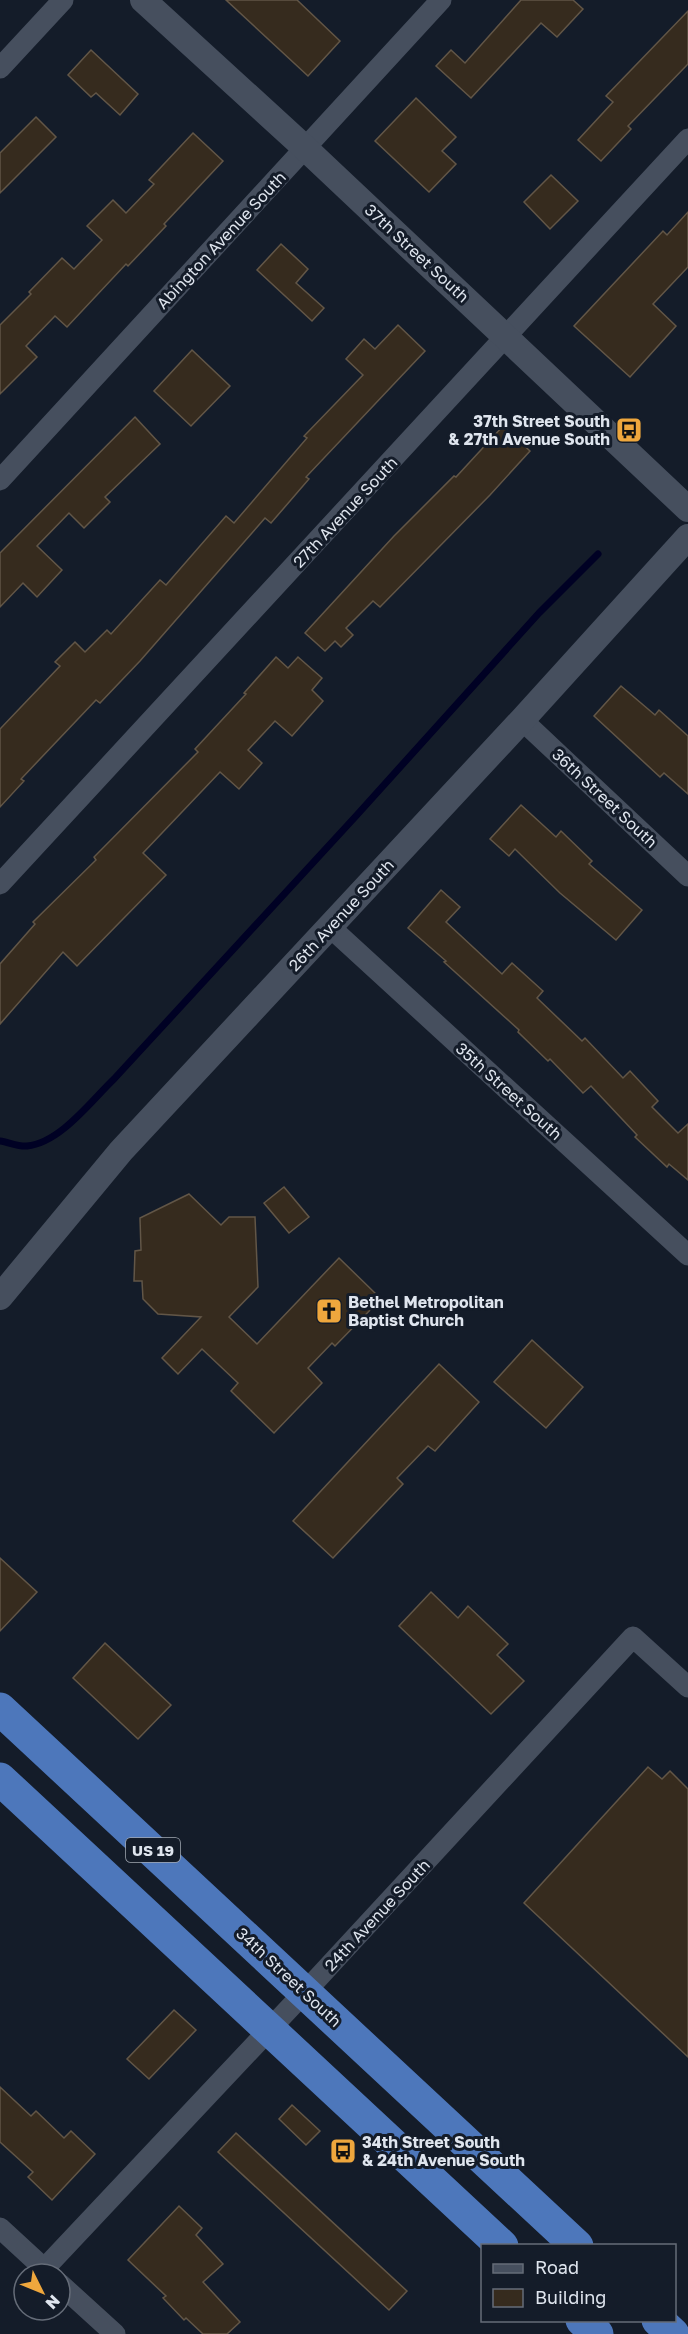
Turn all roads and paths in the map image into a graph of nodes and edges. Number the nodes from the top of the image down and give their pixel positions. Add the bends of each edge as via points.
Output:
1 (63, 0) edge
2 (143, 0) edge
3 (441, 0) edge
4 (0, 68) edge
5 (688, 139) edge
6 (305, 148) junction
7 (507, 337) junction
8 (0, 480) edge
9 (688, 509) edge
10 (688, 537) edge
11 (522, 720) junction
12 (688, 876) edge
13 (0, 884) edge
14 (330, 927) junction
15 (688, 1255) edge
16 (0, 1297) edge
17 (688, 1687) edge
18 (0, 1709) edge
19 (0, 1779) edge
20 (305, 1992) junction
21 (269, 2029) junction
22 (0, 2228) edge
23 (500, 2244) edge
24 (575, 2244) edge
25 (37, 2262) edge
26 (55, 2262) edge
27 (72, 2295) edge
28 (584, 2322) edge
29 (660, 2322) edge
30 (115, 2334) edge
31 (597, 2334) edge
32 (673, 2334) edge

1 - 4 street
2 - 6 street, 37th Street South
3 - 6 street, Abington Avenue South
5 - 7 street, 27th Avenue South
6 - 7 street, 37th Street South
6 - 8 street, Abington Avenue South
7 - 9 street, 37th Street South
7 - 13 street, 27th Avenue South
10 - 11 street, 26th Avenue South
11 - 12 street, 36th Street South
11 - 14 street, 26th Avenue South
14 - 15 street, 35th Street South
14 - 16 street, 26th Avenue South via 122,1151
17 - 20 street, 24th Avenue South via 633,1637
18 - 20 highway, 34th Street South / US 19
19 - 21 highway
20 - 21 street, 24th Avenue South
20 - 24 highway, 34th Street South / US 19
21 - 23 highway
21 - 26 street, 24th Avenue South
22 - 25 street
27 - 30 street
28 - 31 highway
29 - 32 highway

